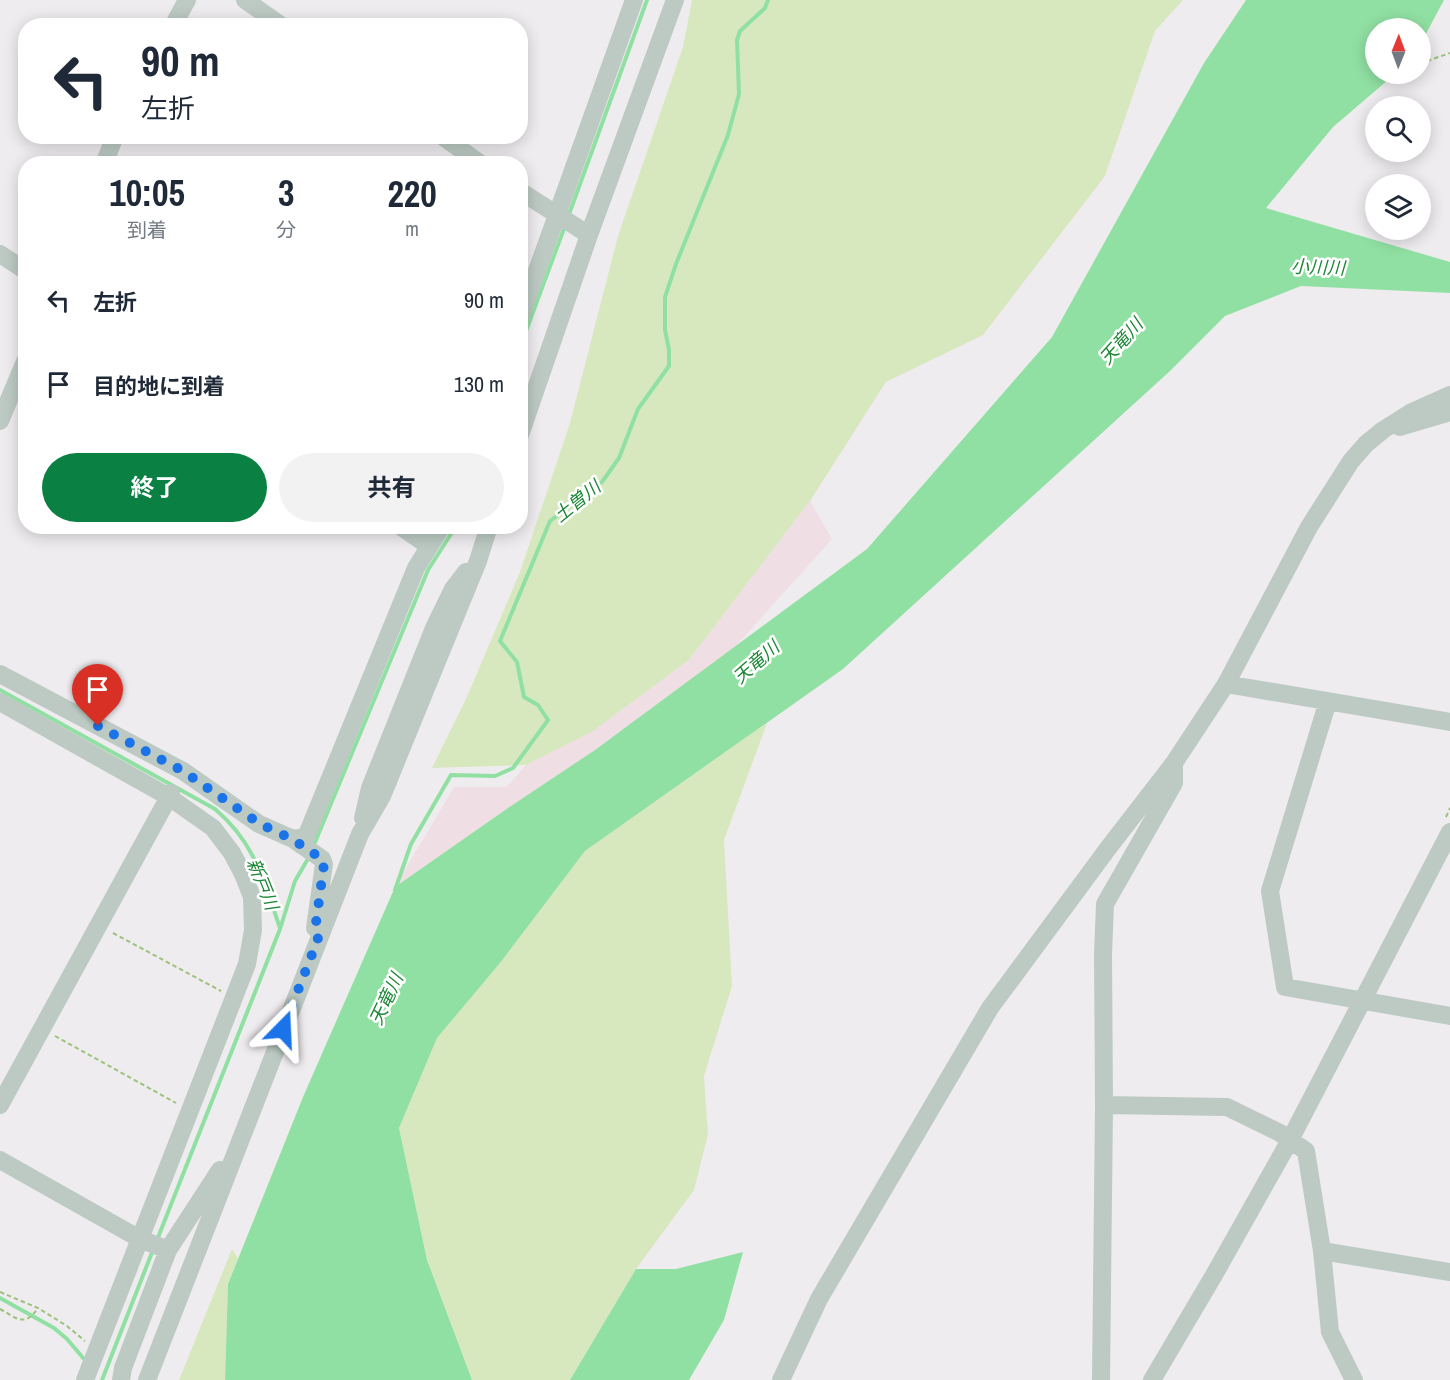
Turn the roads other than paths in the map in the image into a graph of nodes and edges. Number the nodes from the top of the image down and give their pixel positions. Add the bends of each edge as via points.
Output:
1 (187, 0) edge
2 (245, 0) edge
3 (634, 0) edge
4 (675, 0) edge
5 (177, 18) edge
6 (271, 18) edge
7 (453, 144) edge
8 (470, 156) edge
9 (528, 196) edge
10 (563, 220) junction
11 (589, 235) junction
12 (0, 254) edge
13 (18, 266) edge
14 (528, 300) edge
15 (18, 378) edge
16 (1450, 395) edge
17 (528, 412) edge
18 (1450, 412) edge
19 (0, 422) edge
20 (1383, 430) junction
21 (412, 534) edge
22 (437, 534) edge
23 (486, 534) edge
24 (429, 546) junction
25 (480, 554) junction
26 (0, 674) edge
27 (1226, 684) junction
28 (1328, 701) junction
29 (0, 702) edge
30 (1450, 722) edge
31 (380, 763) junction
32 (1174, 763) junction
33 (388, 782) junction
34 (170, 795) junction
35 (1450, 832) edge
36 (360, 834) junction
37 (305, 848) junction
38 (318, 939) junction
39 (1361, 1002) junction
40 (1450, 1016) edge
41 (0, 1105) edge
42 (1104, 1105) junction
43 (1290, 1140) junction
44 (0, 1160) edge
45 (231, 1162) junction
46 (143, 1240) junction
47 (166, 1249) junction
48 (1322, 1251) junction
49 (1450, 1272) edge
50 (96, 1355) junction
51 (120, 1371) edge
52 (85, 1380) edge
53 (147, 1380) edge
54 (781, 1380) edge
55 (1101, 1380) edge
56 (1152, 1380) edge
57 (1354, 1380) edge

1 - 5 street
2 - 6 street
3 - 10 street
4 - 11 street
7 - 8 street
9 - 10 street
10 - 11 street
10 - 14 street
11 - 17 street
12 - 13 street
15 - 19 street
16 - 20 street
18 - 20 street
20 - 27 street via 1351,461 1315,518
21 - 24 street
22 - 24 street
23 - 25 street
24 - 37 street via 416,568 306,837
25 - 31 street via 453,589 434,628
25 - 33 street
26 - 37 street via 183,771 260,824
27 - 28 street
27 - 32 street
28 - 30 street
28 - 39 street via 1270,891 1285,987
29 - 34 street
31 - 33 street
31 - 36 street
32 - 42 street via 1174,783 1106,904
32 - 54 street via 990,1008 824,1290
33 - 36 street
34 - 41 street
34 - 46 street via 213,828 232,853 252,897 253,930 232,1001
35 - 39 street
36 - 38 street
37 - 38 street via 324,864 315,930
38 - 45 street
39 - 40 street
39 - 43 street
42 - 43 street via 1227,1107
42 - 55 street
43 - 48 street via 1306,1151
43 - 56 street
44 - 46 street
45 - 47 street via 220,1171
45 - 53 street
46 - 47 street
46 - 50 street
47 - 51 street
48 - 49 street
48 - 57 street via 1330,1332
50 - 51 street
50 - 52 street

